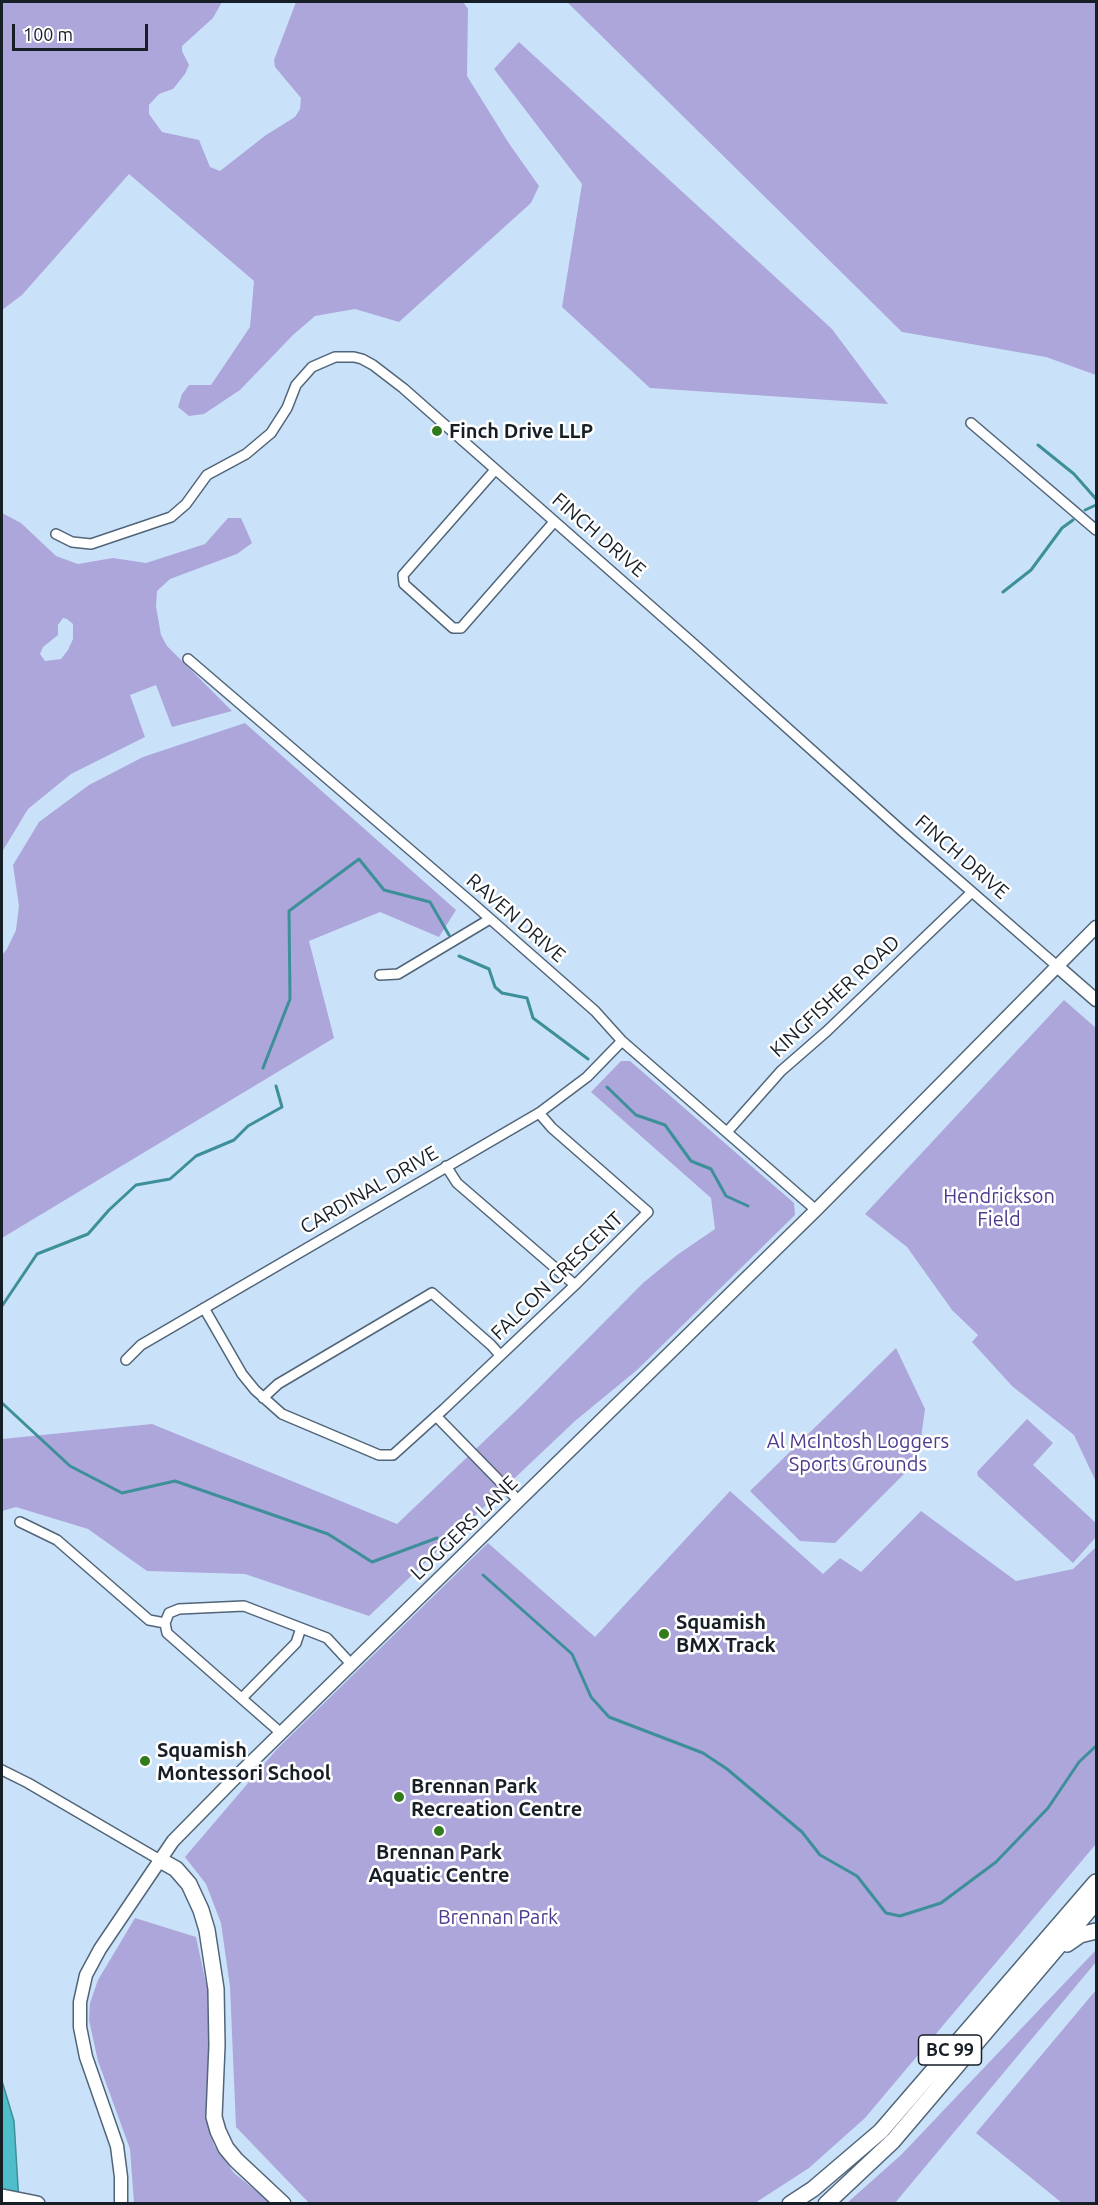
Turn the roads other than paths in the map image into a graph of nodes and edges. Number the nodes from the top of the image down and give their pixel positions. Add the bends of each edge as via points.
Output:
1 (970, 423) dead end
2 (495, 470) junction
3 (554, 522) junction
4 (1096, 530) edge
5 (56, 534) dead end
6 (188, 659) dead end
7 (972, 892) junction
8 (490, 919) junction
9 (1096, 927) edge
10 (1057, 966) junction
11 (380, 975) dead end
12 (1096, 1000) edge
13 (622, 1041) junction
14 (539, 1113) junction
15 (728, 1132) junction
16 (446, 1166) junction
17 (816, 1210) junction
18 (575, 1285) junction
19 (204, 1308) junction
20 (500, 1355) junction
21 (126, 1360) dead end
22 (263, 1398) junction
23 (436, 1416) junction
24 (519, 1501) junction
25 (20, 1522) dead end
26 (165, 1623) junction
27 (301, 1628) junction
28 (352, 1665) junction
29 (242, 1698) junction
30 (281, 1733) junction
31 (2, 1770) edge
32 (160, 1860) junction
33 (1093, 1897) edge
34 (1096, 1931) edge
35 (1050, 1957) junction
36 (2, 2197) edge
37 (121, 2201) dead end
38 (38, 2204) edge
39 (283, 2204) edge
40 (790, 2204) edge
41 (826, 2204) edge

1 - 4 street
2 - 3 street, FINCH DRIVE
2 - 3 street via 403,574 404,584 453,628 461,628
2 - 5 street, FINCH DRIVE via 373,365 354,357 335,357 318,363 301,378 283,416 265,440 207,475 171,517 90,544 72,542
3 - 7 street, FINCH DRIVE
6 - 8 street, RAVEN DRIVE
7 - 10 street, FINCH DRIVE
7 - 15 street, KINGFISHER ROAD via 781,1071
8 - 11 street via 398,974
8 - 13 street, RAVEN DRIVE via 595,1011
9 - 10 street, LOGGERS LANE
10 - 12 street, FINCH DRIVE
10 - 17 street, LOGGERS LANE
13 - 14 street, CARDINAL DRIVE via 587,1077
13 - 15 street, RAVEN DRIVE
14 - 16 street, CARDINAL DRIVE
14 - 18 street, FALCON CRESCENT via 648,1212
15 - 17 street, RAVEN DRIVE
16 - 18 street via 458,1183
16 - 19 street, CARDINAL DRIVE
17 - 24 street, LOGGERS LANE
18 - 20 street, FALCON CRESCENT
19 - 21 street, CARDINAL DRIVE via 141,1345
19 - 22 street via 242,1374
20 - 22 street via 432,1293 278,1384
20 - 23 street, FALCON CRESCENT
22 - 23 street, FALCON CRESCENT via 292,1419 386,1456 399,1450
23 - 24 street
24 - 28 street, LOGGERS LANE
25 - 26 street via 57,1540 149,1620
26 - 27 street via 174,1610 240,1605
26 - 29 street via 166,1633
27 - 28 street via 327,1638
27 - 29 street via 297,1643
28 - 30 street, LOGGERS LANE
29 - 30 street
30 - 32 street, LOGGERS LANE via 183,1829
31 - 32 street
32 - 37 street via 100,1948 86,1975 80,2002 82,2040 117,2146
32 - 39 highway via 176,1869 189,1884 207,1930 216,1989 214,2116 218,2131 236,2160
33 - 35 highway
33 - 40 highway, BC 99 via 881,2131
34 - 35 highway via 1080,1935
35 - 41 highway via 893,2141
36 - 38 highway

